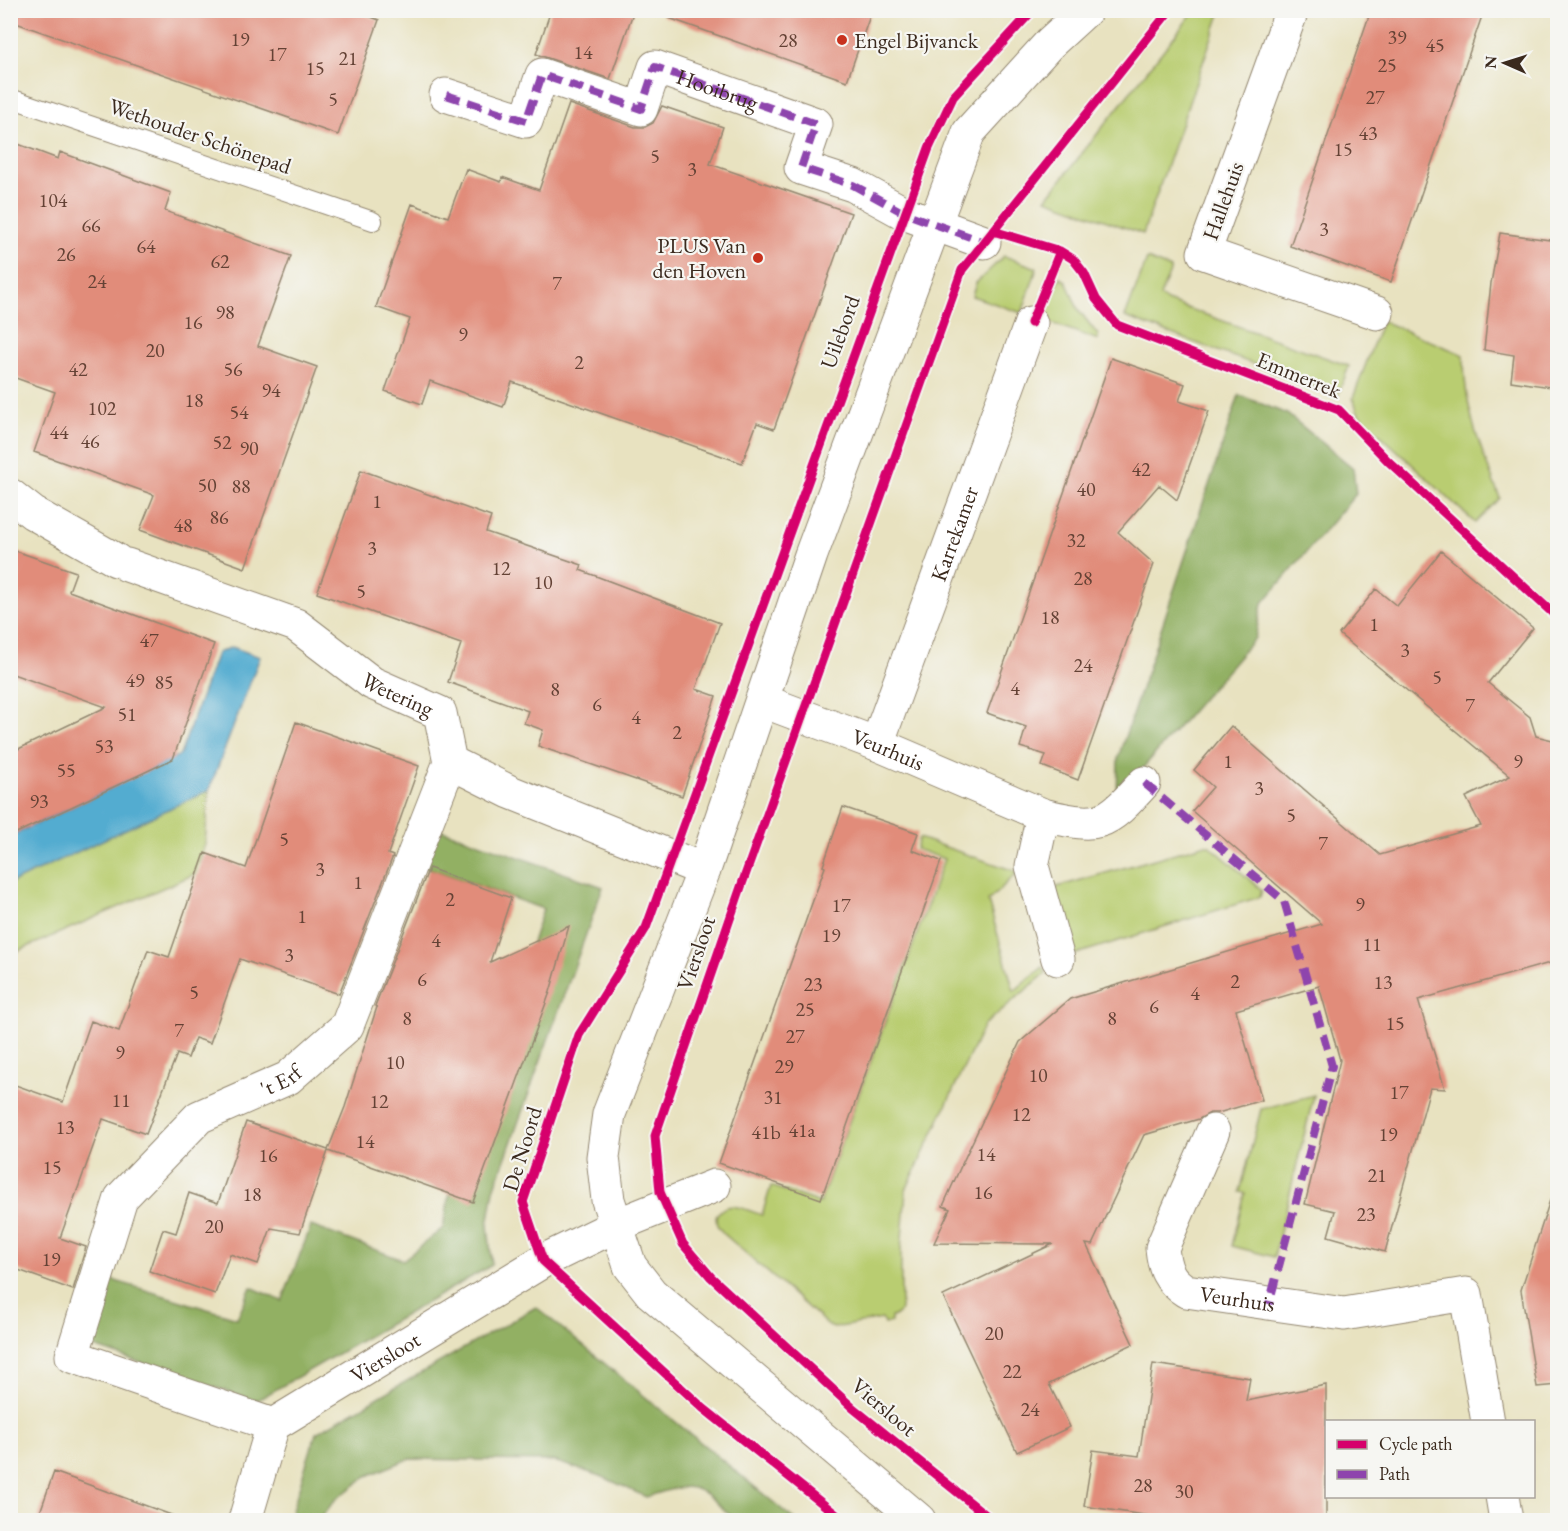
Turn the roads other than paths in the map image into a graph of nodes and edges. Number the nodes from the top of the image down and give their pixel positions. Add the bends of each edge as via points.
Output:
1 (1086, 10) edge
2 (1292, 10) edge
3 (446, 95) dead end
4 (10, 98) edge
5 (373, 221) dead end
6 (935, 224) junction
7 (984, 242) dead end
8 (1377, 313) dead end
9 (1031, 323) dead end
10 (10, 495) edge
11 (763, 701) junction
12 (877, 744) junction
13 (450, 762) junction
14 (1144, 783) dead end
15 (1043, 815) junction
16 (705, 870) junction
17 (1058, 959) dead end
18 (1213, 1131) dead end
19 (714, 1186) dead end
20 (617, 1225) junction
21 (1488, 1420) edge
22 (273, 1425) junction
23 (1502, 1498) edge
24 (244, 1521) edge
25 (919, 1521) edge
26 (1506, 1521) edge

1 - 6 street via 1050,43 969,132
2 - 8 street, Hallehuis via 1204,253
3 - 6 street, Hooibrug via 526,121 542,75 640,109 655,67 816,124 801,168 853,185 904,213
4 - 5 lane, Wethouder Schönepad
6 - 7 street, Hooibrug
6 - 11 street via 812,555
9 - 12 street, Karrekamer
10 - 13 street, Wetering via 33,513 121,562 296,625 372,683 440,713
11 - 12 street, Veurhuis
11 - 16 street, Viersloot
12 - 15 street, Veurhuis
13 - 16 street via 510,792
13 - 22 street, 't Erf via 347,1026 288,1078 199,1117 121,1198 72,1356
14 - 15 street, Veurhuis via 1119,811 1095,824
15 - 17 street via 1032,866
16 - 20 street, Viersloot via 609,1114 603,1157 608,1200
18 - 21 street, Veurhuis via 1162,1248 1164,1269 1180,1287 1245,1301 1344,1314 1466,1294
19 - 20 street, Viersloot
20 - 22 street, Viersloot via 543,1261
20 - 25 street, Viersloot via 630,1266 651,1293
22 - 24 street
23 - 26 street

